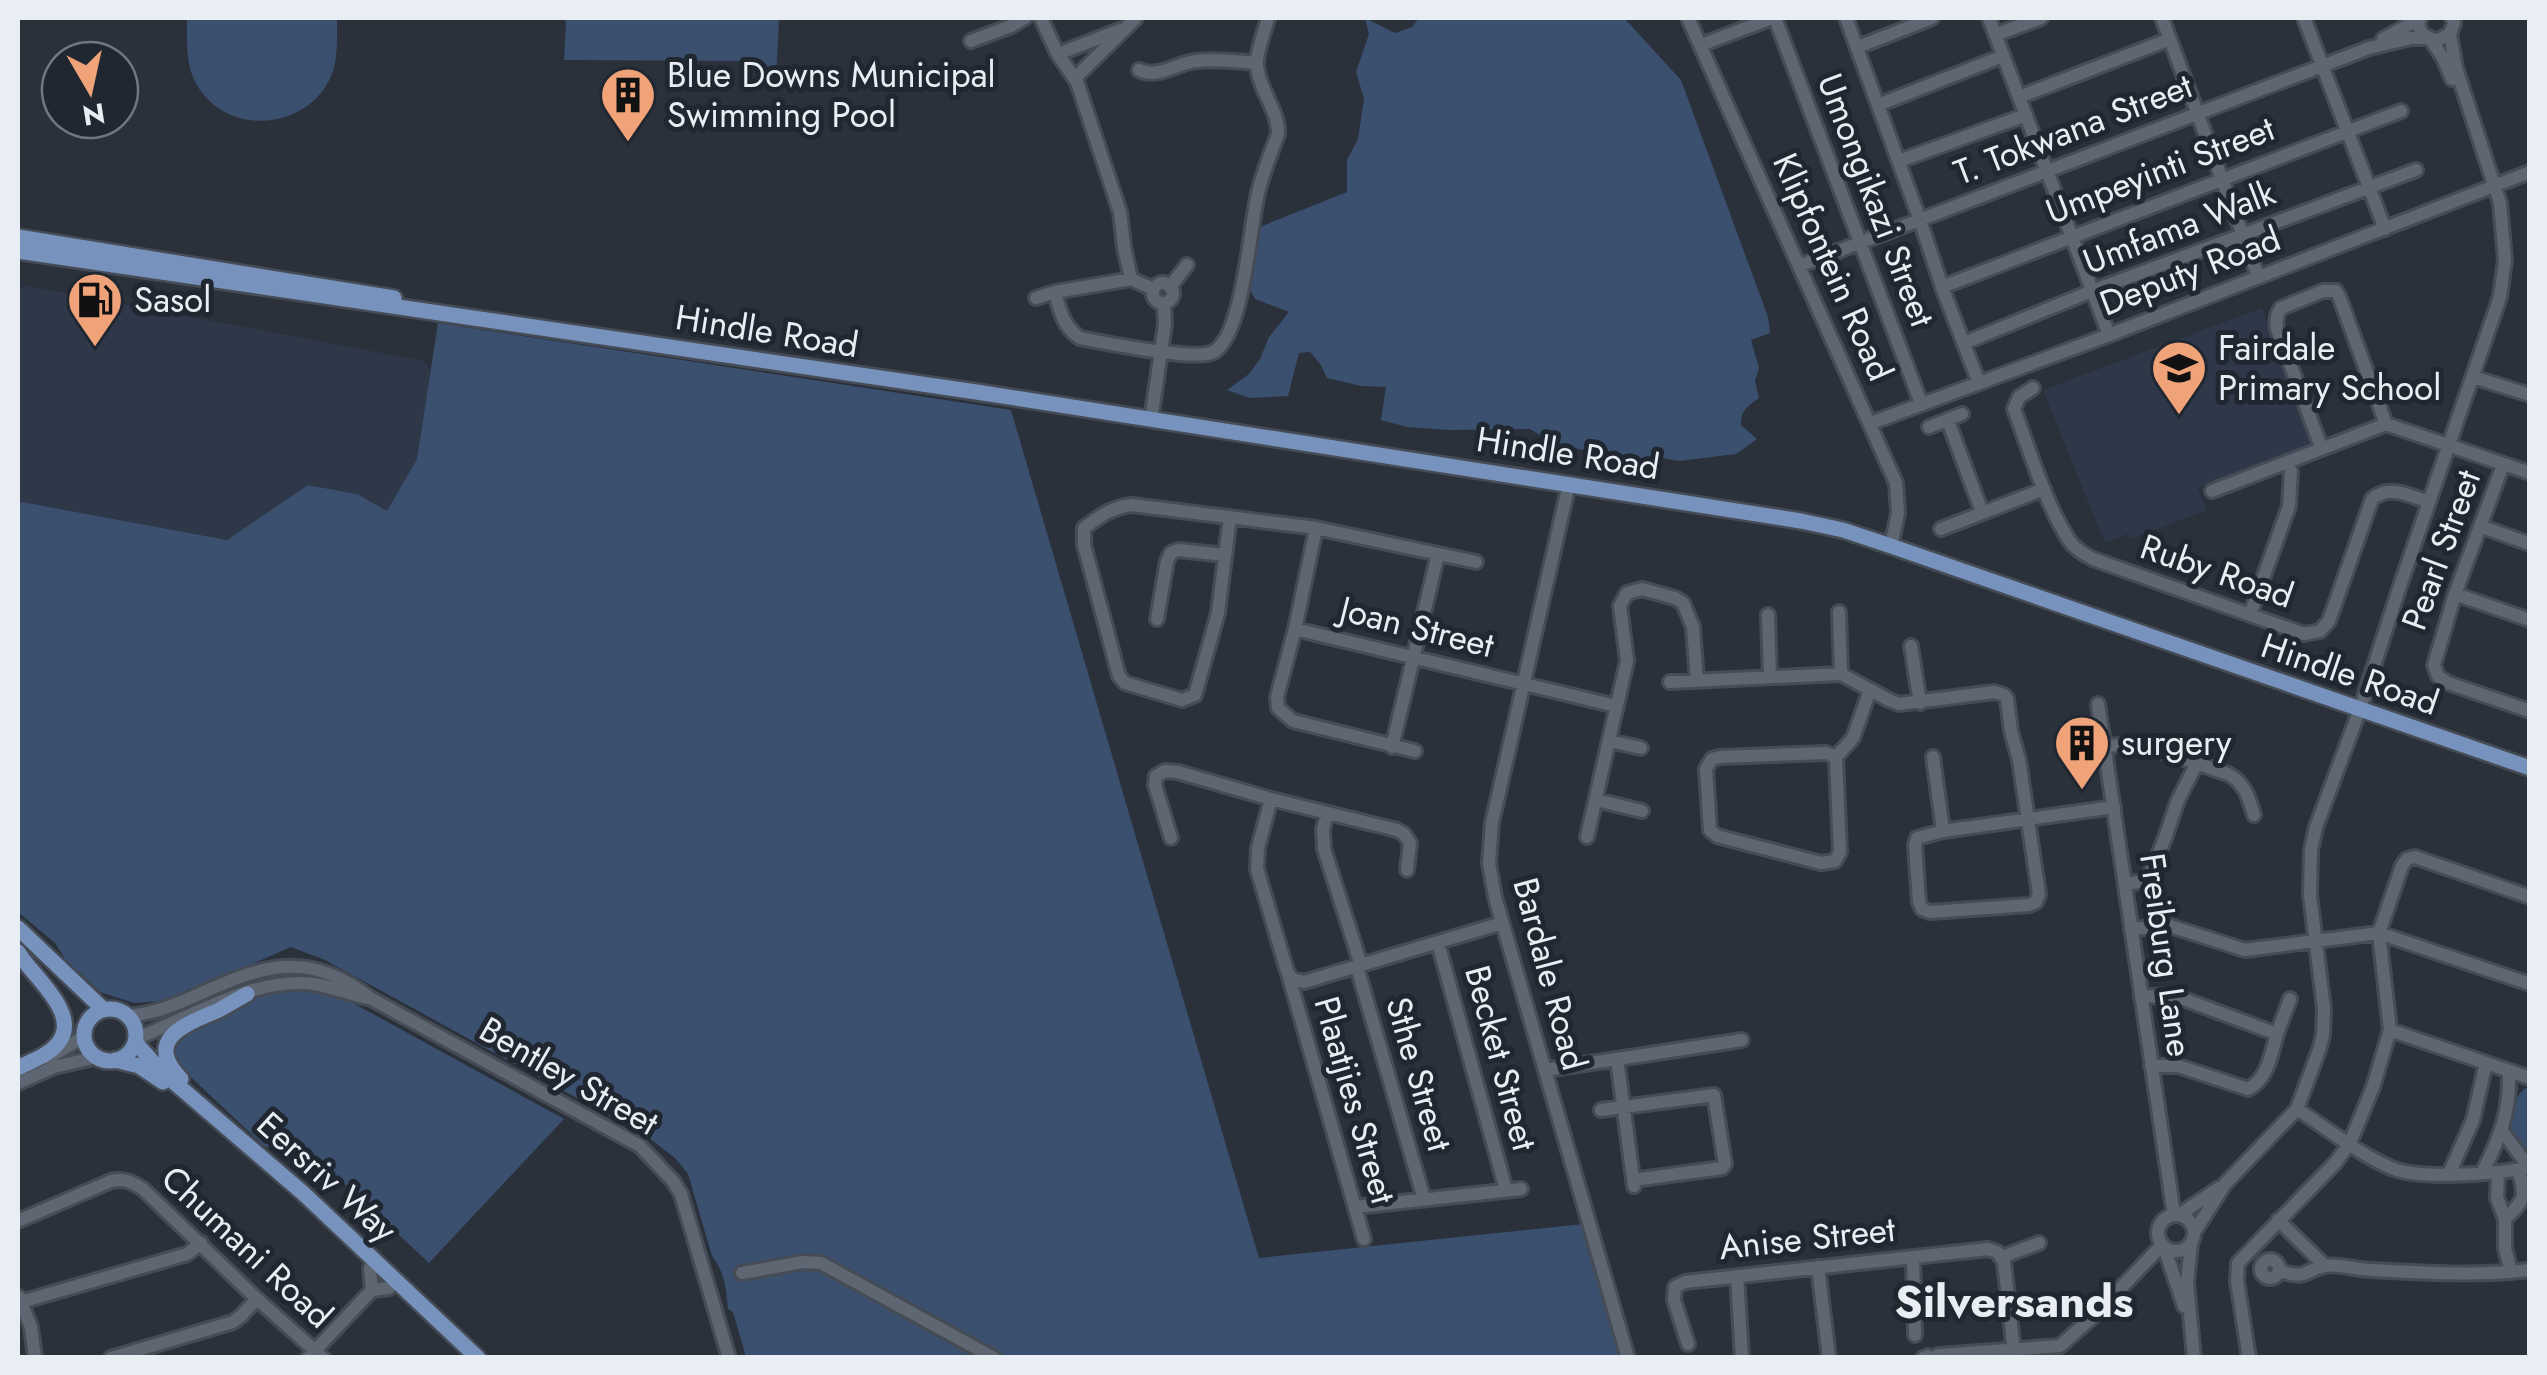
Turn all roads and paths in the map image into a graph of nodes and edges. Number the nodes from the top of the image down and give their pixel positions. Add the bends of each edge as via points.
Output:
1 (1025, 18) edge
2 (1041, 18) edge
3 (1136, 18) edge
4 (1268, 18) edge
5 (1688, 18) edge
6 (1774, 18) edge
7 (1846, 18) edge
8 (1932, 18) edge
9 (1989, 18) edge
10 (2041, 18) edge
11 (2162, 18) edge
12 (2304, 18) edge
13 (2420, 18) edge
14 (2470, 18) edge
15 (2452, 27) edge
16 (1122, 30) junction
17 (1996, 35) junction
18 (2170, 39) junction
19 (2428, 39) junction
20 (971, 41) dead end
21 (1701, 45) junction
22 (1858, 47) junction
23 (2368, 48) junction
24 (1058, 54) junction
25 (2003, 56) junction
26 (1256, 63) junction
27 (2324, 66) junction
28 (1139, 70) dead end
29 (1075, 78) junction
30 (2018, 97) junction
31 (1878, 106) junction
32 (2468, 107) junction
33 (2401, 110) dead end
34 (2197, 114) junction
35 (2026, 115) junction
36 (2347, 131) junction
37 (1898, 160) junction
38 (2416, 170) dead end
39 (2047, 171) junction
40 (2530, 172) edge
41 (2220, 179) junction
42 (2496, 185) junction
43 (2368, 188) junction
44 (1920, 220) junction
45 (2384, 229) junction
46 (2241, 235) junction
47 (2072, 236) junction
48 (18, 237) edge
49 (1861, 242) junction
50 (18, 251) edge
51 (1186, 264) dead end
52 (1800, 266) junction
53 (2258, 276) junction
54 (1131, 279) junction
55 (1170, 287) junction
56 (1942, 287) junction
57 (1153, 289) junction
58 (2092, 290) junction
59 (1055, 292) junction
60 (1036, 298) dead end
61 (1164, 303) junction
62 (565, 331) junction
63 (2109, 335) junction
64 (1964, 342) junction
65 (1162, 351) junction
66 (2472, 377) junction
67 (1979, 383) junction
68 (2033, 388) dead end
69 (2530, 395) edge
70 (1921, 403) junction
71 (1962, 414) dead end
72 (1151, 420) junction
73 (1948, 421) junction
74 (1871, 423) junction
75 (2386, 424) junction
76 (1929, 428) dead end
77 (2449, 445) junction
78 (2322, 448) junction
79 (2504, 464) junction
80 (2291, 471) dead end
81 (2530, 473) edge
82 (1570, 484) junction
83 (2044, 489) junction
84 (2212, 491) dead end
85 (2429, 502) junction
86 (1982, 512) junction
87 (1230, 518) junction
88 (2480, 526) junction
89 (1316, 528) junction
90 (1941, 529) dead end
91 (2530, 544) edge
92 (1891, 546) junction
93 (1225, 554) junction
94 (1438, 554) junction
95 (1476, 562) dead end
96 (2456, 594) junction
97 (1839, 612) dead end
98 (1768, 615) dead end
99 (2250, 615) junction
100 (1157, 619) dead end
101 (2530, 620) edge
102 (1296, 629) junction
103 (1911, 646) dead end
104 (1411, 657) junction
105 (1841, 674) junction
106 (1770, 677) junction
107 (1697, 681) junction
108 (1670, 682) dead end
109 (1524, 684) junction
110 (1870, 690) junction
111 (1920, 702) junction
112 (2098, 704) dead end
113 (1616, 706) junction
114 (2360, 709) junction
115 (2530, 711) edge
116 (1609, 741) junction
117 (2104, 746) junction
118 (1392, 747) junction
119 (1641, 748) dead end
120 (1415, 751) dead end
121 (1836, 757) junction
122 (1933, 757) dead end
123 (2197, 763) junction
124 (2530, 768) edge
125 (1271, 799) junction
126 (1596, 800) junction
127 (2114, 807) junction
128 (1642, 811) dead end
129 (1328, 813) junction
130 (2254, 816) dead end
131 (2028, 820) junction
132 (1943, 831) junction
133 (1587, 837) dead end
134 (1170, 838) dead end
135 (1407, 870) dead end
136 (2125, 884) junction
137 (2530, 897) edge
138 (1502, 924) junction
139 (18, 928) edge
140 (2132, 929) junction
141 (2379, 933) junction
142 (2316, 940) junction
143 (18, 942) edge
144 (1438, 942) junction
145 (18, 952) edge
146 (1359, 966) junction
147 (1288, 974) junction
148 (2530, 984) edge
149 (247, 994) junction
150 (2141, 997) junction
151 (370, 998) junction
152 (2290, 999) dead end
153 (104, 1010) junction
154 (128, 1016) junction
155 (2390, 1030) junction
156 (85, 1033) junction
157 (2277, 1034) junction
158 (135, 1040) junction
159 (1742, 1040) dead end
160 (97, 1056) junction
161 (1617, 1059) junction
162 (115, 1060) junction
163 (2486, 1062) junction
164 (2152, 1066) junction
165 (18, 1068) edge
166 (1545, 1070) junction
167 (2509, 1071) junction
168 (2530, 1080) edge
169 (18, 1083) edge
170 (2509, 1096) junction
171 (1624, 1107) junction
172 (2296, 1109) junction
173 (1601, 1110) dead end
174 (209, 1112) junction
175 (2502, 1131) junction
176 (2350, 1144) junction
177 (2525, 1168) edge
178 (2498, 1172) junction
179 (2482, 1173) junction
180 (2450, 1174) junction
181 (2225, 1184) junction
182 (1424, 1199) junction
183 (1355, 1208) junction
184 (2176, 1215) junction
185 (2505, 1219) junction
186 (2278, 1220) junction
187 (18, 1221) edge
188 (2193, 1238) junction
189 (1364, 1239) dead end
190 (2039, 1243) dead end
191 (201, 1244) junction
192 (2163, 1246) junction
193 (1913, 1256) junction
194 (2002, 1257) junction
195 (2325, 1266) junction
196 (370, 1268) junction
197 (1818, 1268) junction
198 (2530, 1270) edge
199 (2280, 1271) dead end
200 (2512, 1272) junction
201 (742, 1273) dead end
202 (1737, 1276) junction
203 (389, 1288) junction
204 (372, 1290) junction
205 (19, 1298) edge
206 (257, 1299) junction
207 (2190, 1322) junction
208 (1915, 1335) dead end
209 (1688, 1344) dead end
210 (2014, 1351) junction
211 (315, 1355) edge
212 (1968, 1356) edge
213 (1931, 1357) edge
214 (34, 1358) edge
215 (111, 1358) edge
216 (465, 1358) edge
217 (478, 1358) edge
218 (729, 1358) edge
219 (994, 1358) edge
220 (1628, 1358) edge
221 (1742, 1358) edge
222 (1829, 1358) edge
223 (2194, 1358) edge
224 (2249, 1358) edge

1 - 20 street
2 - 24 street
3 - 16 street
4 - 26 street
5 - 21 street, Klipfontein Road
6 - 21 street
6 - 49 street, Umongikazi Street
7 - 22 street
8 - 22 street
9 - 17 street
10 - 17 street
11 - 18 street
12 - 27 street
13 - 19 street
13 - 23 street, T. Tokwana Street
14 - 15 street
15 - 19 street, T. Tokwana Street via 2442,40
15 - 32 street
16 - 24 street
16 - 29 street
17 - 25 street
18 - 30 street
18 - 34 street
19 - 23 street, T. Tokwana Street
19 - 32 street
21 - 52 street, Klipfontein Road
22 - 31 street
23 - 27 street, T. Tokwana Street
24 - 29 street
25 - 30 street
25 - 31 street
26 - 28 street via 1195,61 1156,73
26 - 65 street via 1278,130 1257,197 1233,326 1222,346 1208,354
27 - 34 street, T. Tokwana Street
27 - 36 street
29 - 54 street via 1120,212
30 - 35 street
31 - 37 street
32 - 42 street
33 - 36 street, Umpeyinti Street
34 - 39 street, T. Tokwana Street
34 - 41 street
35 - 37 street
35 - 39 street
36 - 41 street, Umpeyinti Street
36 - 43 street
37 - 44 street
38 - 43 street, Umfama Walk
39 - 44 street, T. Tokwana Street
39 - 47 street
40 - 42 street, Deputy Road
41 - 46 street
41 - 47 street, Umpeyinti Street
42 - 45 street, Deputy Road
42 - 66 street via 2504,260 2500,297
43 - 45 street
43 - 46 street, Umfama Walk
44 - 49 street, T. Tokwana Street
44 - 56 street
45 - 53 street, Deputy Road
46 - 53 street
46 - 58 street, Umfama Walk
47 - 56 street, Umpeyinti Street
47 - 58 street
48 - 62 main road, Hindle Road
49 - 52 street, T. Tokwana Street
49 - 70 street, Umongikazi Street
50 - 62 main road, Hindle Road
51 - 55 street
52 - 74 street, Klipfontein Road
53 - 63 street, Deputy Road
54 - 57 street
54 - 59 street
55 - 57 street
55 - 61 street
56 - 64 street
57 - 61 street
58 - 63 street
58 - 64 street, Umfama Walk
59 - 60 street
59 - 65 street via 1076,336
61 - 65 street
62 - 72 main road, Hindle Road
63 - 67 street, Deputy Road
64 - 67 street
65 - 72 street
66 - 69 street
66 - 77 street
67 - 70 street, Deputy Road
68 - 83 street, Ruby Road via 2014,409
70 - 74 street, Deputy Road
71 - 73 street
72 - 82 main road, Hindle Road
73 - 76 street
73 - 86 street
74 - 92 street, Klipfontein Road via 1896,483
75 - 77 street
75 - 78 street
75 - 78 street via 2336,291 2323,292 2277,313 2277,329
77 - 79 street
77 - 85 street
78 - 84 street
79 - 81 street
79 - 88 street, Pearl Street
80 - 99 street via 2289,506
82 - 92 main road, Hindle Road via 1802,520
82 - 109 street, Bardale Road
83 - 86 street
83 - 99 street, Ruby Road via 2069,540 2092,560
85 - 99 street, Ruby Road via 2394,491 2372,499 2320,631 2304,634
85 - 114 street
86 - 90 street
87 - 89 street
87 - 93 street
87 - 93 street via 1132,505 1107,511 1084,528 1125,684 1182,700 1195,694 1218,612
88 - 91 street
88 - 96 street, Pearl Street
89 - 94 street
89 - 102 street
92 - 114 main road, Hindle Road
93 - 100 street via 1171,553
94 - 95 street
94 - 104 street
96 - 101 street
96 - 115 street, Pearl Street via 2434,671 2448,683
97 - 105 street
98 - 106 street
102 - 104 street, Joan Street
102 - 118 street via 1278,696 1282,713
103 - 111 street
104 - 109 street, Joan Street
104 - 118 street
105 - 106 street
105 - 110 street
106 - 107 street
107 - 108 street
107 - 113 street via 1684,603 1631,590 1620,606 1627,661
109 - 113 street, Joan Street
109 - 138 street, Bardale Road via 1490,835 1491,880
110 - 111 street via 1896,703
110 - 121 street via 1850,744
111 - 131 street via 1994,692 2006,697
112 - 117 street, Freiburg Lane
113 - 116 street
114 - 124 main road, Hindle Road
114 - 142 street via 2313,838 2309,876
116 - 119 street
116 - 126 street
117 - 123 street via 2136,743
117 - 127 street, Freiburg Lane
118 - 120 street
121 - 121 street via 1840,852 1831,863 1710,830 1706,769 1712,760 1826,752
122 - 132 street
123 - 130 street via 2240,782
123 - 136 street via 2149,877
125 - 129 street
125 - 134 street via 1178,772 1160,773 1154,785
125 - 147 street, Plaatjies Street via 1256,869
126 - 128 street
126 - 133 street
127 - 131 street
127 - 136 street, Freiburg Lane
129 - 135 street via 1404,834 1411,853
129 - 146 street, Sthe Street via 1324,849
131 - 132 street
131 - 132 street via 2039,894 2029,905 1922,909 1915,844 1924,834
136 - 140 street, Freiburg Lane
137 - 141 street via 2407,859
138 - 144 street
138 - 166 street, Bardale Road
139 - 153 main road
140 - 142 street via 2170,926 2245,950
140 - 150 street, Freiburg Lane
141 - 142 street
141 - 148 street
141 - 155 street
142 - 172 street via 2323,1036
143 - 156 main road
144 - 146 street
144 - 182 street, Becket Street via 1514,1189
145 - 165 main road via 56,1000 64,1024 60,1042
146 - 147 street via 1304,982
146 - 182 street, Sthe Street
147 - 183 street, Plaatjies Street
149 - 151 street, Bentley Street via 313,984
149 - 158 street, Bentley Street
149 - 174 main road via 169,1039 172,1070
150 - 157 street via 2173,995
150 - 164 street, Freiburg Lane
151 - 154 street, Bentley Street via 314,968 287,966 235,978 158,1012
151 - 218 street, Bentley Street via 640,1146 656,1162 681,1194
152 - 157 street
153 - 154 main road
153 - 156 main road via 93,1015
154 - 158 main road
155 - 163 street
155 - 176 street
156 - 160 main road
156 - 165 street via 65,1050
157 - 164 street via 2263,1078 2251,1088 2173,1064
158 - 162 main road
158 - 174 main road, Eersriv Way
159 - 161 street
160 - 162 main road
160 - 169 street
161 - 166 street
161 - 171 street
162 - 196 main road, Eersriv Way via 164,1083
163 - 167 street
163 - 180 street
164 - 184 street, Freiburg Lane
166 - 220 street, Bardale Road
167 - 168 street
167 - 170 street
168 - 170 street
170 - 175 street
171 - 171 street via 1634,1184 1726,1164 1714,1096
171 - 173 street
172 - 176 street
172 - 181 street
174 - 217 main road, Eersriv Way
175 - 177 street
175 - 179 street
176 - 180 street via 2396,1170
176 - 186 street
177 - 178 street
177 - 185 street via 2524,1197
178 - 179 street
178 - 185 street
179 - 180 street
181 - 184 street
181 - 188 street
182 - 183 street
183 - 189 street, Plaatjies Street
184 - 188 street via 2190,1220
184 - 192 street via 2158,1228
185 - 200 street
186 - 195 street
186 - 224 street via 2236,1267
187 - 191 street, Chumani Road via 125,1180
188 - 192 street via 2178,1252
188 - 207 street
190 - 194 street, Anise Street
191 - 205 street via 187,1254
191 - 206 street, Chumani Road
192 - 207 street
192 - 210 street via 2064,1344
193 - 194 street, Anise Street via 1988,1248
193 - 197 street, Anise Street
193 - 208 street
194 - 210 street
195 - 199 street via 2298,1276
195 - 200 street
196 - 203 main road, Eersriv Way
196 - 204 street
197 - 202 street, Anise Street
197 - 222 street
198 - 200 street
201 - 219 street via 821,1264
202 - 209 street, Anise Street via 1676,1287
202 - 221 street
203 - 204 street
203 - 216 main road, Eersriv Way
204 - 211 street
205 - 214 street
206 - 211 street, Chumani Road
206 - 215 street via 232,1322
207 - 223 street
210 - 212 street
212 - 213 street

